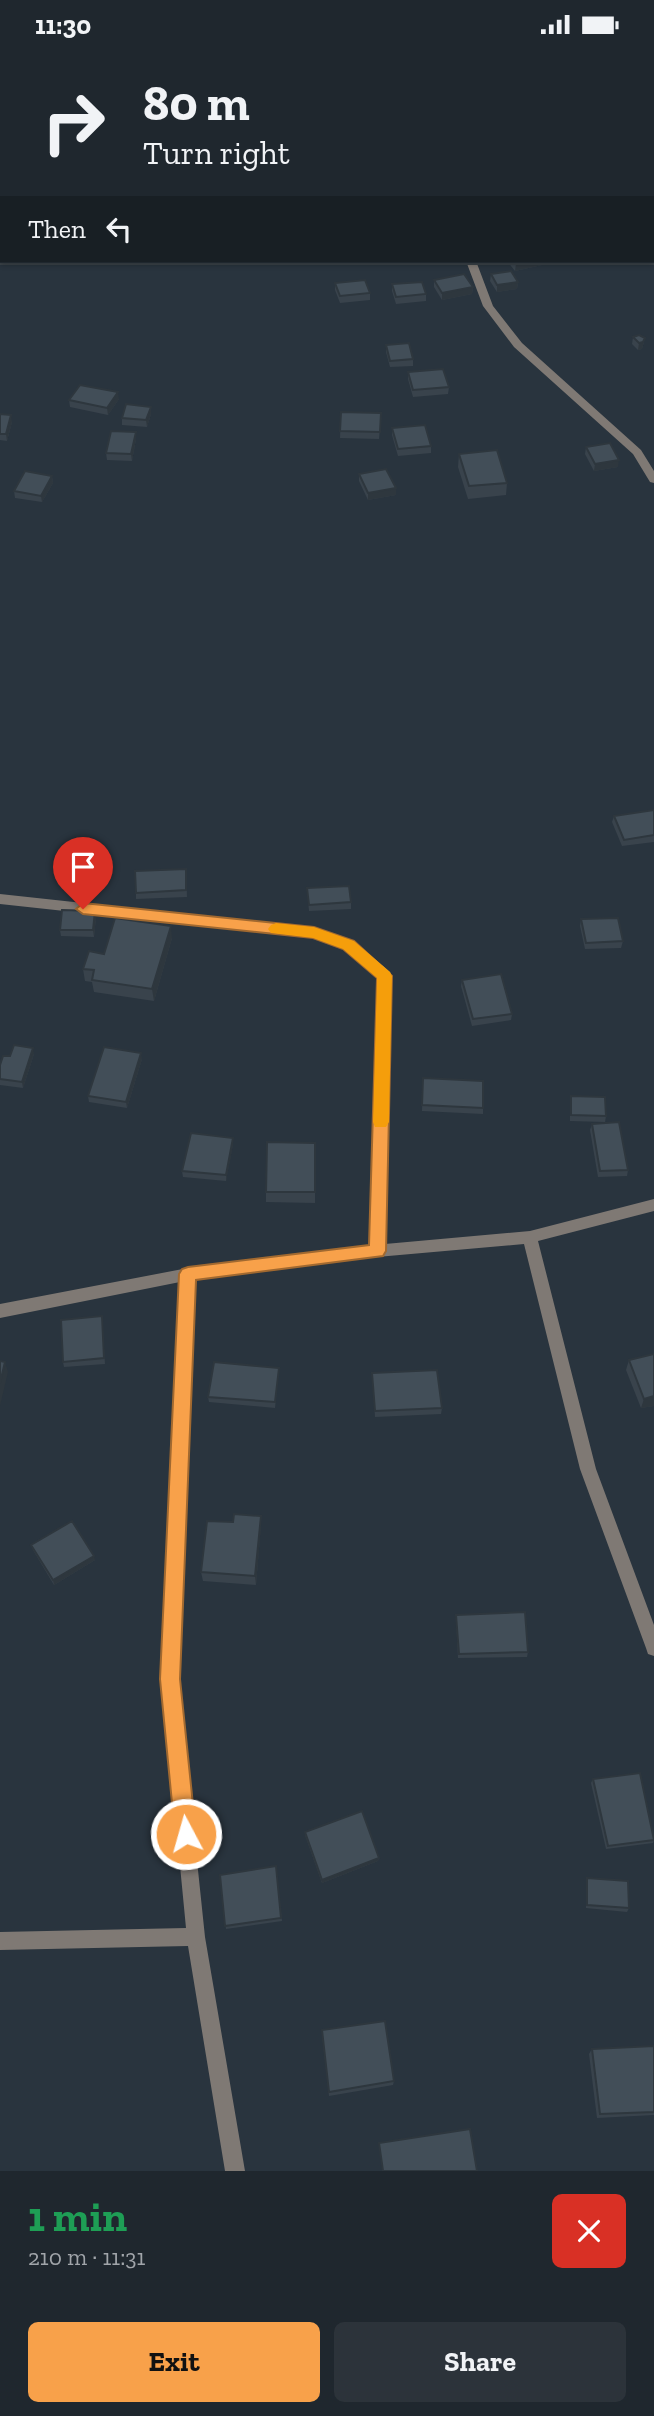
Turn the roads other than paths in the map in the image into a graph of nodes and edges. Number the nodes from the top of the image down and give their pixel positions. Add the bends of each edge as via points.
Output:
1 (472, 263) edge
2 (654, 479) edge
3 (0, 899) edge
4 (654, 1205) edge
5 (530, 1237) junction
6 (377, 1251) junction
7 (188, 1274) junction
8 (0, 1311) edge
9 (654, 1648) edge
10 (196, 1937) junction
11 (0, 1941) edge
12 (235, 2171) edge

1 - 2 street via 488,306 518,345 637,452
3 - 6 street via 314,933 349,945 384,976
4 - 5 street
5 - 6 street
5 - 9 street via 588,1469
6 - 7 street
7 - 8 street
7 - 10 street via 170,1679
10 - 11 street
10 - 12 street

